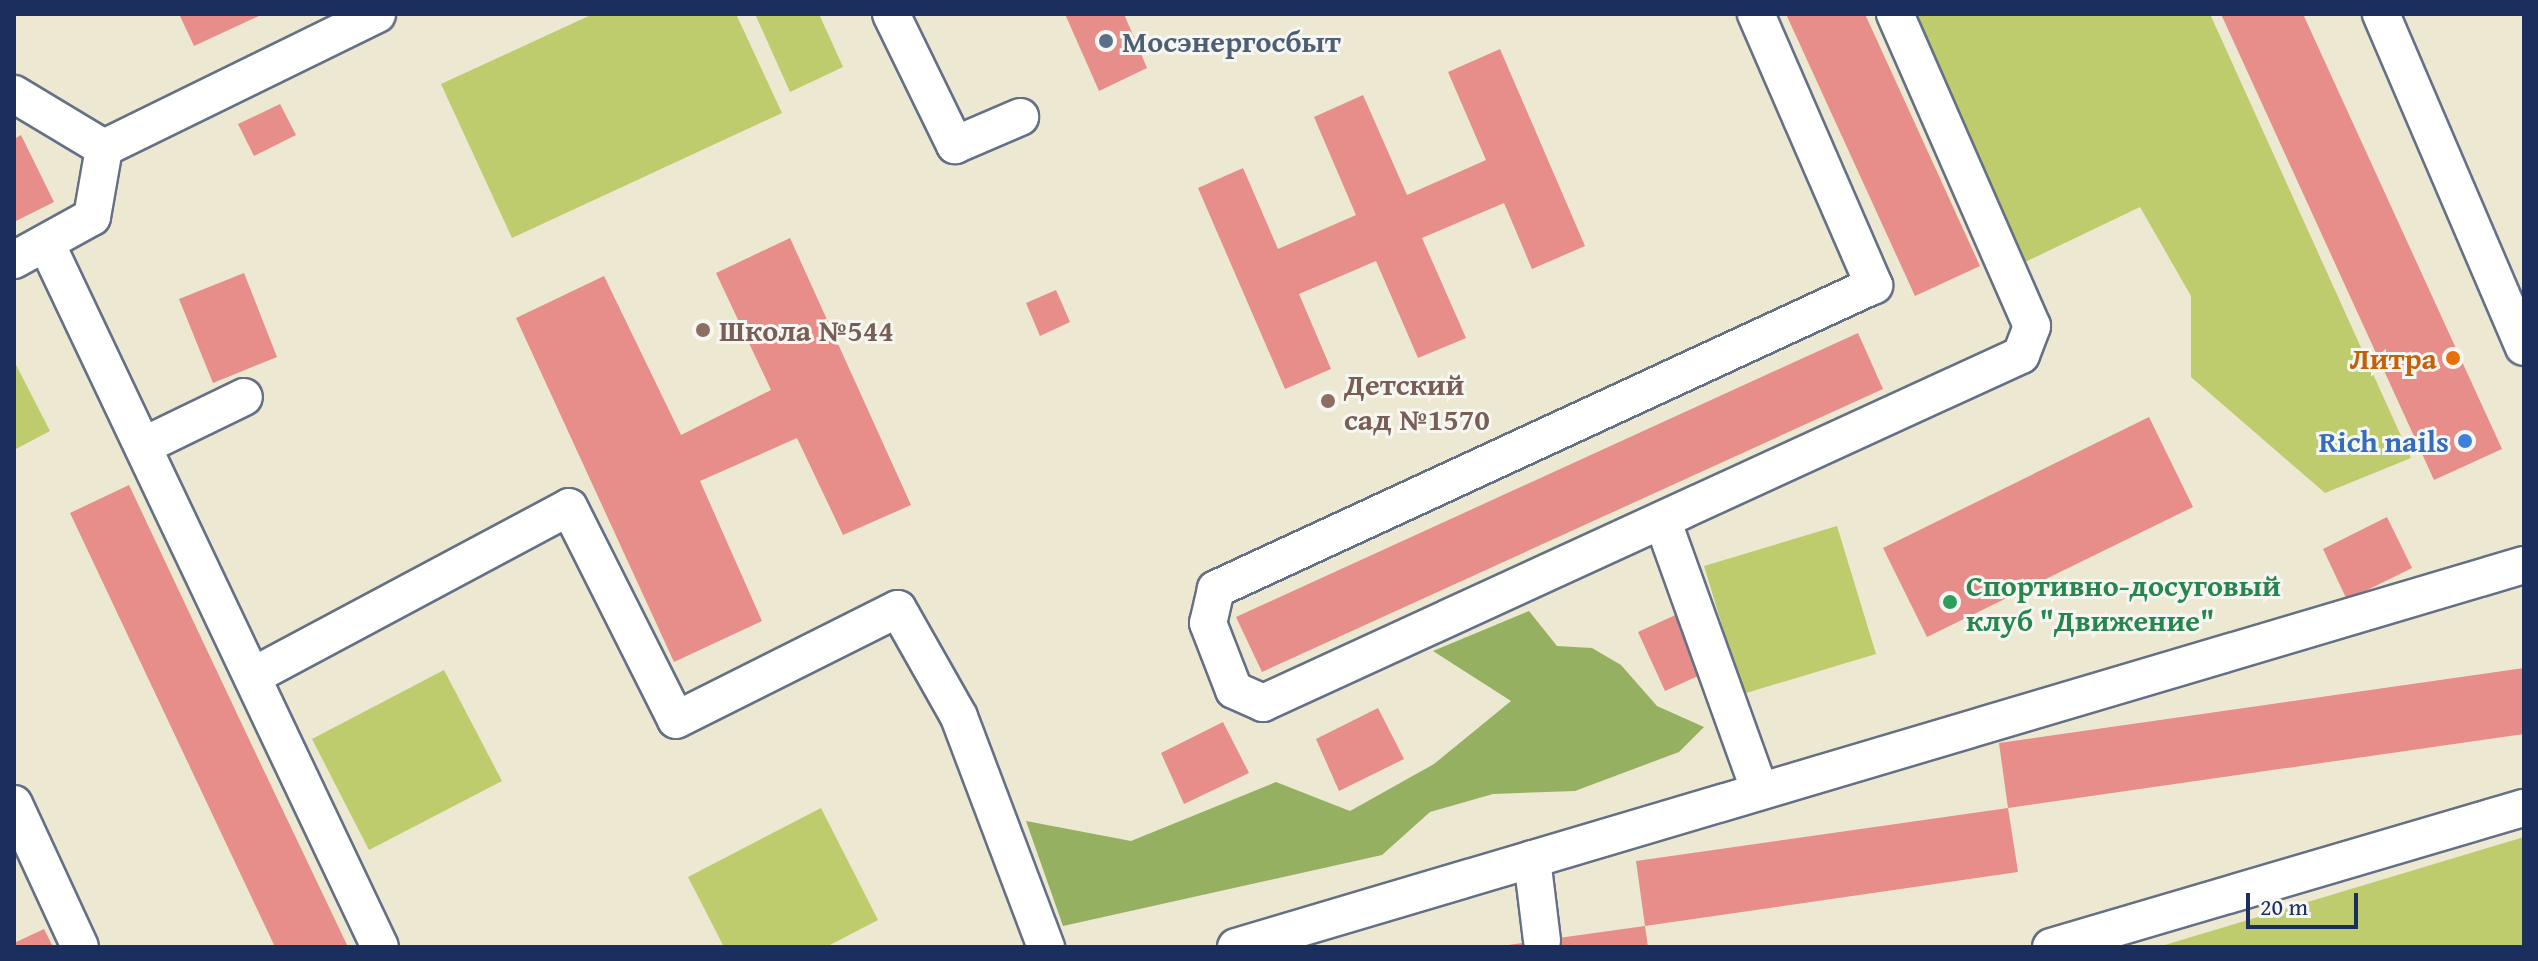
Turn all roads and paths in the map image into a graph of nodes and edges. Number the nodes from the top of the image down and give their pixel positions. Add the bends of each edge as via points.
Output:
1 (377, 14) edge
2 (891, 14) edge
3 (1756, 14) edge
4 (1895, 14) edge
5 (2381, 14) edge
6 (14, 94) edge
7 (1020, 117) dead end
8 (104, 148) junction
9 (46, 243) junction
10 (14, 260) edge
11 (2524, 347) edge
12 (244, 397) dead end
13 (143, 446) junction
14 (1663, 522) junction
15 (2524, 565) edge
16 (253, 676) junction
17 (1760, 791) junction
18 (14, 804) edge
19 (2524, 808) edge
20 (1532, 859) junction
21 (1542, 940) dead end
22 (80, 947) edge
23 (380, 947) edge
24 (1046, 947) edge
25 (1236, 947) edge
26 (2051, 947) edge

1 - 8 lane
2 - 7 lane via 955,145
3 - 14 lane via 1874,285 1216,589 1208,623 1234,690 1263,703
4 - 14 lane via 2032,326 2021,355
5 - 11 lane
6 - 8 lane
8 - 9 lane via 92,217
9 - 10 lane
9 - 13 lane
12 - 13 lane
13 - 16 lane
14 - 17 lane
15 - 17 lane
16 - 23 lane
16 - 24 lane via 569,507 676,720 898,609 959,717
17 - 20 lane
18 - 22 lane
19 - 26 lane
20 - 21 lane
20 - 25 lane

